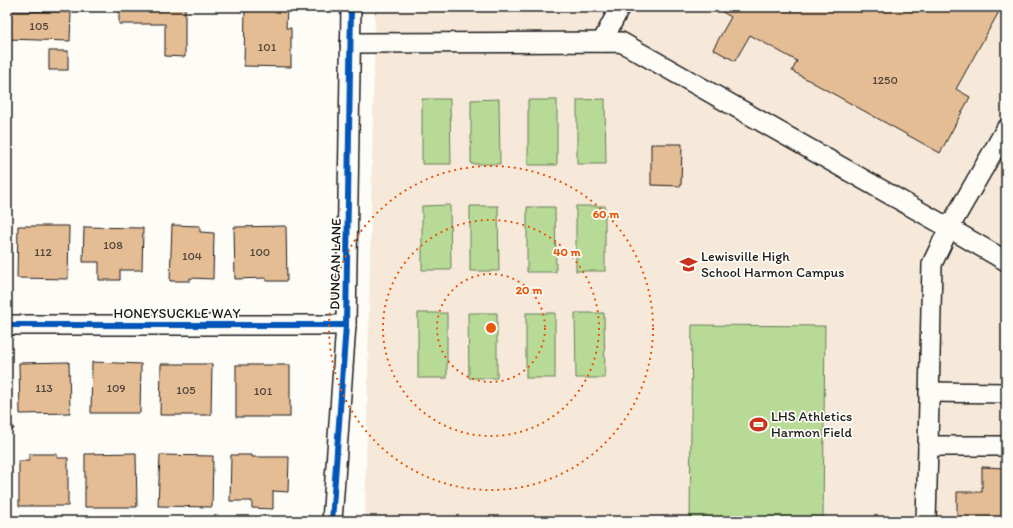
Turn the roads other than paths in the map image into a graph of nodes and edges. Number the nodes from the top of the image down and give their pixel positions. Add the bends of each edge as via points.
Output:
1 (351, 7) edge
2 (620, 7) edge
3 (602, 42) junction
4 (350, 43) junction
5 (1006, 129) edge
6 (949, 228) junction
7 (1006, 261) edge
8 (7, 325) edge
9 (346, 325) junction
10 (929, 392) junction
11 (1006, 393) edge
12 (928, 446) junction
13 (1006, 446) edge
14 (332, 521) edge
15 (926, 521) edge

1 - 4 street, DUNCAN LANE
2 - 3 street
3 - 4 street
3 - 6 street via 621,42
4 - 9 street, DUNCAN LANE
5 - 6 street
6 - 7 street
6 - 10 street via 932,264
8 - 9 street, HONEYSUCKLE WAY
9 - 14 street, DUNCAN LANE
10 - 11 street
10 - 12 street
12 - 13 street
12 - 15 street

